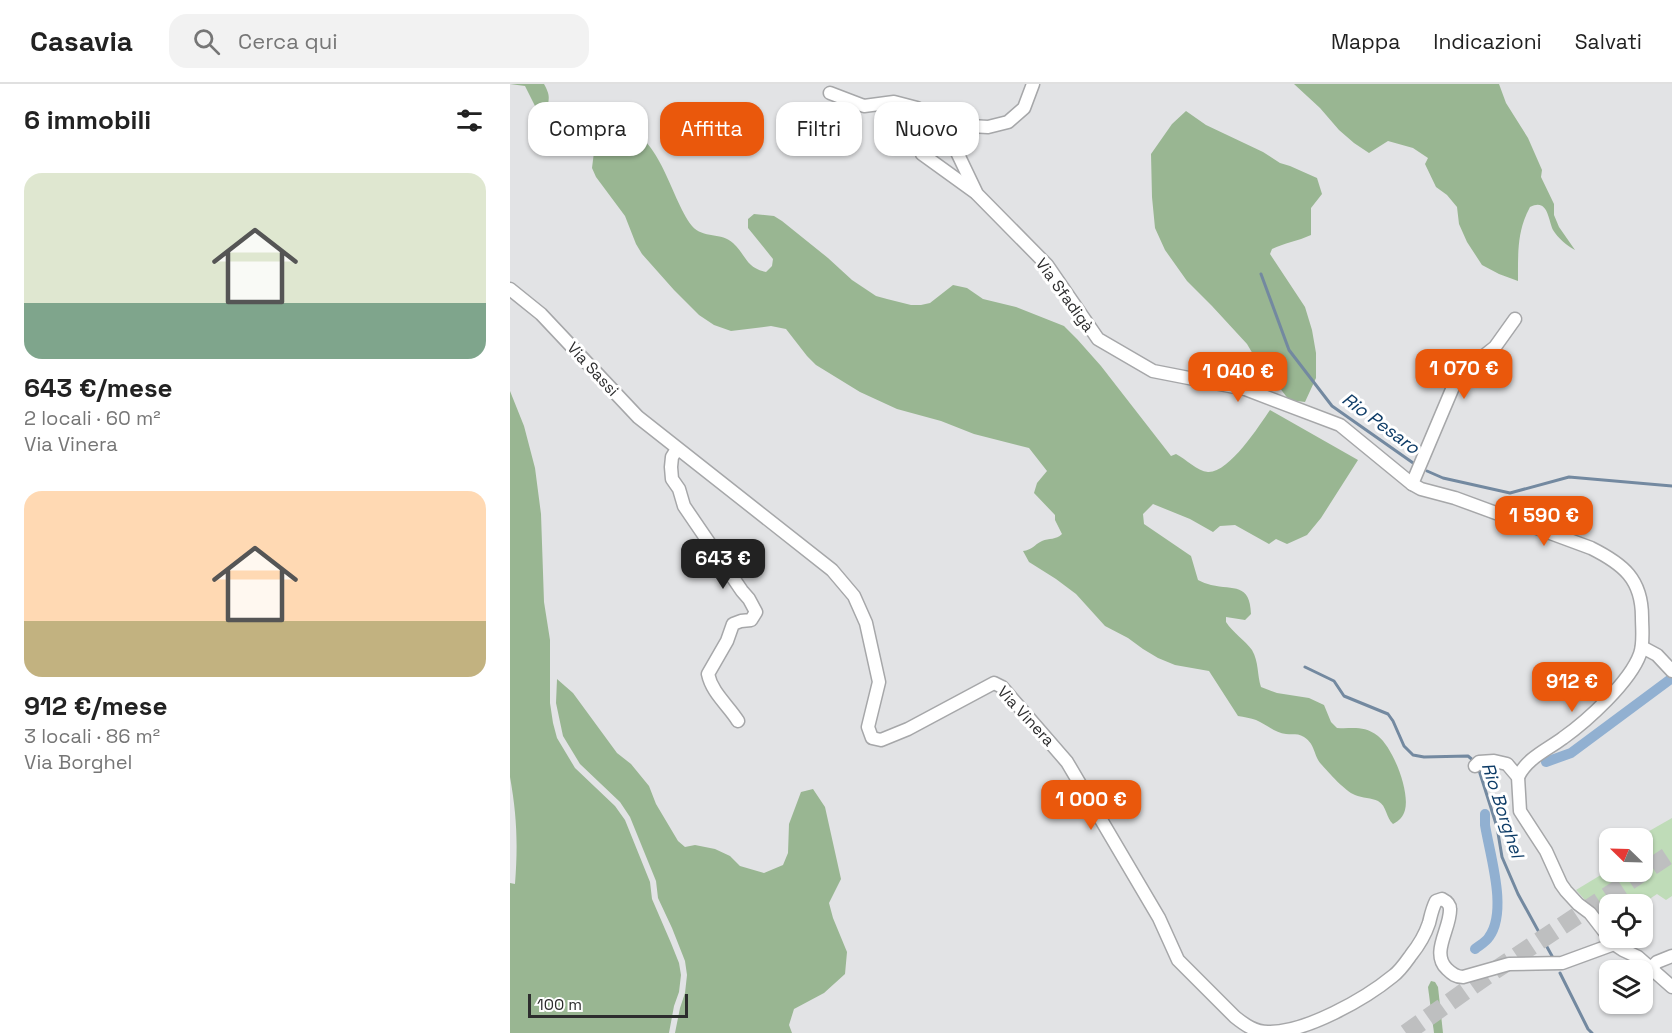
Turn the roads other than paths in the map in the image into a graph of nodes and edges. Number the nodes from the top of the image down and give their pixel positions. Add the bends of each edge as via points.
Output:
1 (1033, 84) edge
2 (830, 93) dead end
3 (874, 105) edge
4 (979, 126) edge
5 (925, 156) edge
6 (959, 156) edge
7 (977, 194) junction
8 (510, 289) edge
9 (1515, 319) dead end
10 (676, 449) junction
11 (1412, 484) junction
12 (1642, 647) junction
13 (1670, 668) edge
14 (738, 721) dead end
15 (1477, 764) dead end
16 (1518, 777) junction
17 (1599, 925) edge
18 (1603, 948) edge
19 (1620, 948) edge
20 (1672, 956) edge
21 (1642, 960) edge
22 (1653, 966) edge
23 (1653, 970) edge
24 (1672, 987) edge

1 - 4 street via 1024,108 1008,122
2 - 3 street, Via Sfadigà via 864,106
5 - 7 street
6 - 7 street, Via Sfadigà
7 - 11 street, Via Sfadigà via 1047,265 1098,339 1153,371 1245,389 1340,425
8 - 10 street, Via Sassi via 541,314 638,417
9 - 11 street via 1495,347 1456,380
10 - 14 street via 670,467 684,506 756,612 751,620 733,624 708,674 711,685
10 - 18 street, Via Vinera via 832,570 854,596 866,624 879,682 868,727 872,738 881,740 908,729 994,683 1002,687 1068,762 1159,918 1178,960 1248,1027 1270,1032 1327,1017 1395,975 1421,942 1432,909 1442,899 1450,908 1440,959 1456,977 1509,964 1562,963
11 - 12 street, Via Sfadigà via 1606,555 1621,566 1638,589
12 - 13 street
12 - 16 street via 1628,674 1603,704 1576,729 1537,755
15 - 16 street via 1507,764
16 - 17 street via 1520,811 1546,851 1560,884
19 - 21 street
20 - 22 street
23 - 24 street

